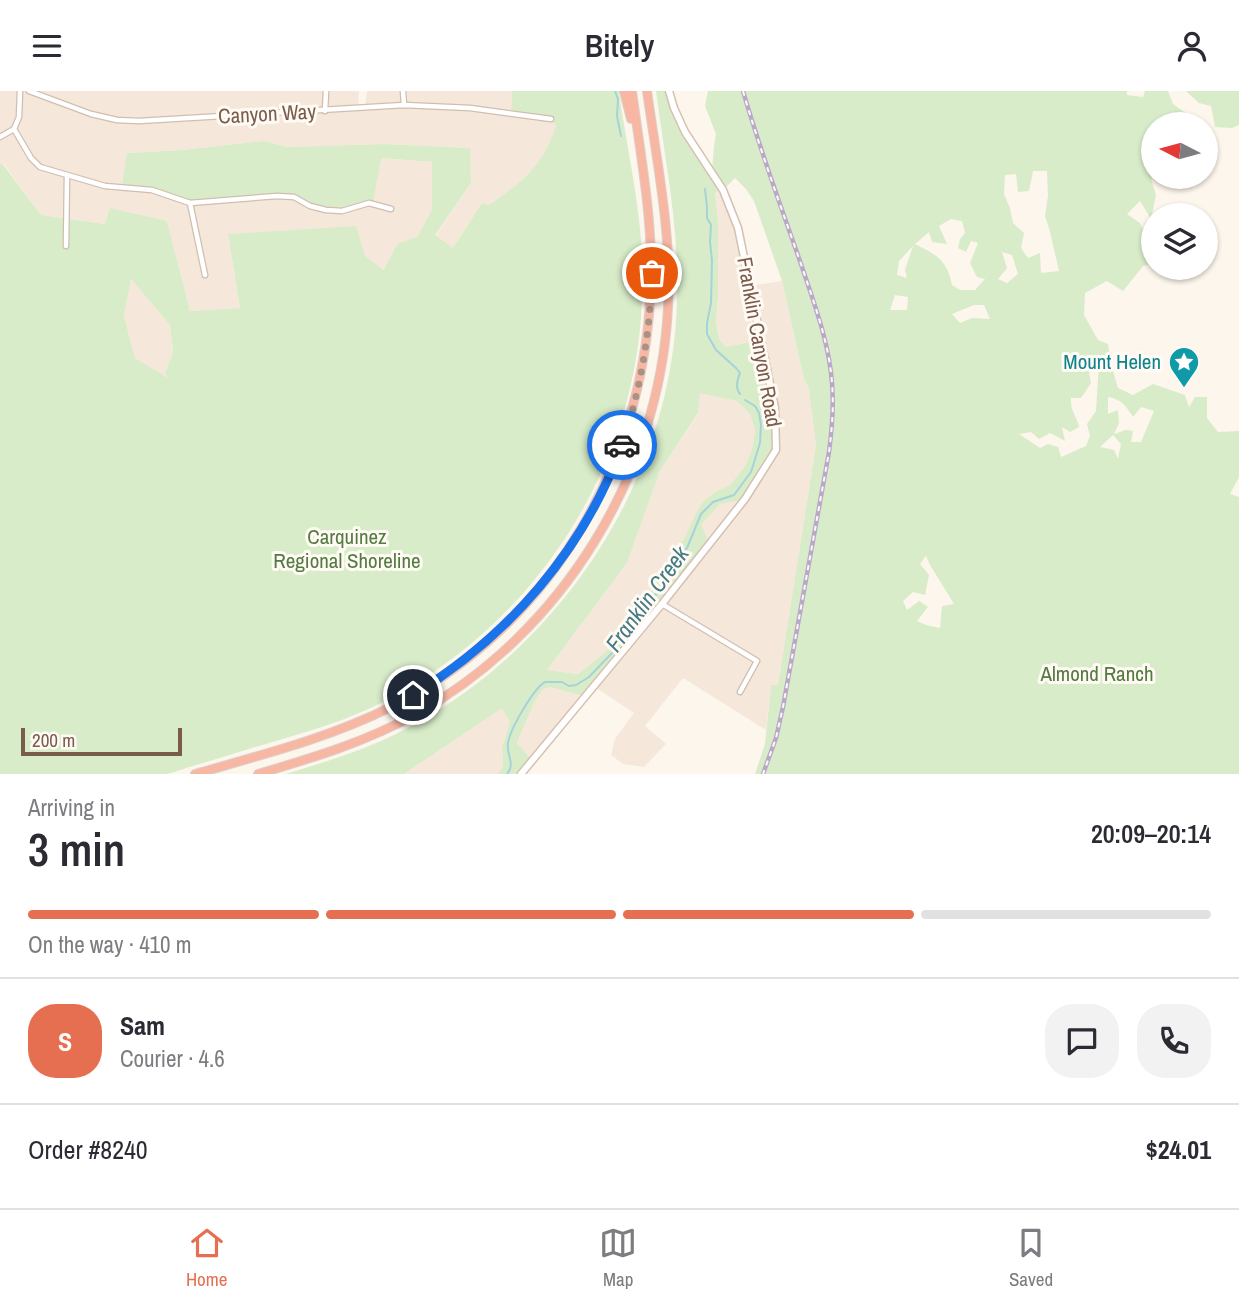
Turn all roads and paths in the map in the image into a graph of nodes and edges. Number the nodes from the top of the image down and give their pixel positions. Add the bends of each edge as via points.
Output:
1 (20, 91) edge
2 (29, 91) edge
3 (326, 91) edge
4 (403, 91) edge
5 (624, 91) edge
6 (632, 91) edge
7 (668, 91) edge
8 (648, 94) edge
9 (404, 105) junction
10 (325, 111) junction
11 (551, 119) dead end
12 (14, 129) junction
13 (0, 137) edge
14 (642, 163) junction
15 (67, 176) junction
16 (190, 203) junction
17 (391, 209) dead end
18 (66, 246) dead end
19 (205, 275) dead end
20 (662, 604) junction
21 (740, 692) dead end
22 (195, 774) edge
23 (258, 774) edge
24 (521, 774) edge

1 - 12 street
2 - 10 street, Canyon Way via 117,120
3 - 10 street
4 - 9 street
5 - 14 highway
6 - 14 highway
7 - 20 street, Franklin Canyon Road via 685,132 723,190 738,228 775,408 776,450 745,499
8 - 23 highway via 668,247 666,334 646,431 600,533 533,622 498,657 449,694 360,741
9 - 10 street, Canyon Way
9 - 11 street, Canyon Way
12 - 13 street
12 - 15 street via 40,167
14 - 22 highway via 652,273 642,371 614,465 560,561 495,635 413,695 335,731
15 - 16 street via 105,186 152,190
15 - 18 street
16 - 17 street via 277,196 294,197 326,210 373,203
16 - 19 street
20 - 21 street via 757,661
20 - 24 street, Franklin Canyon Road

